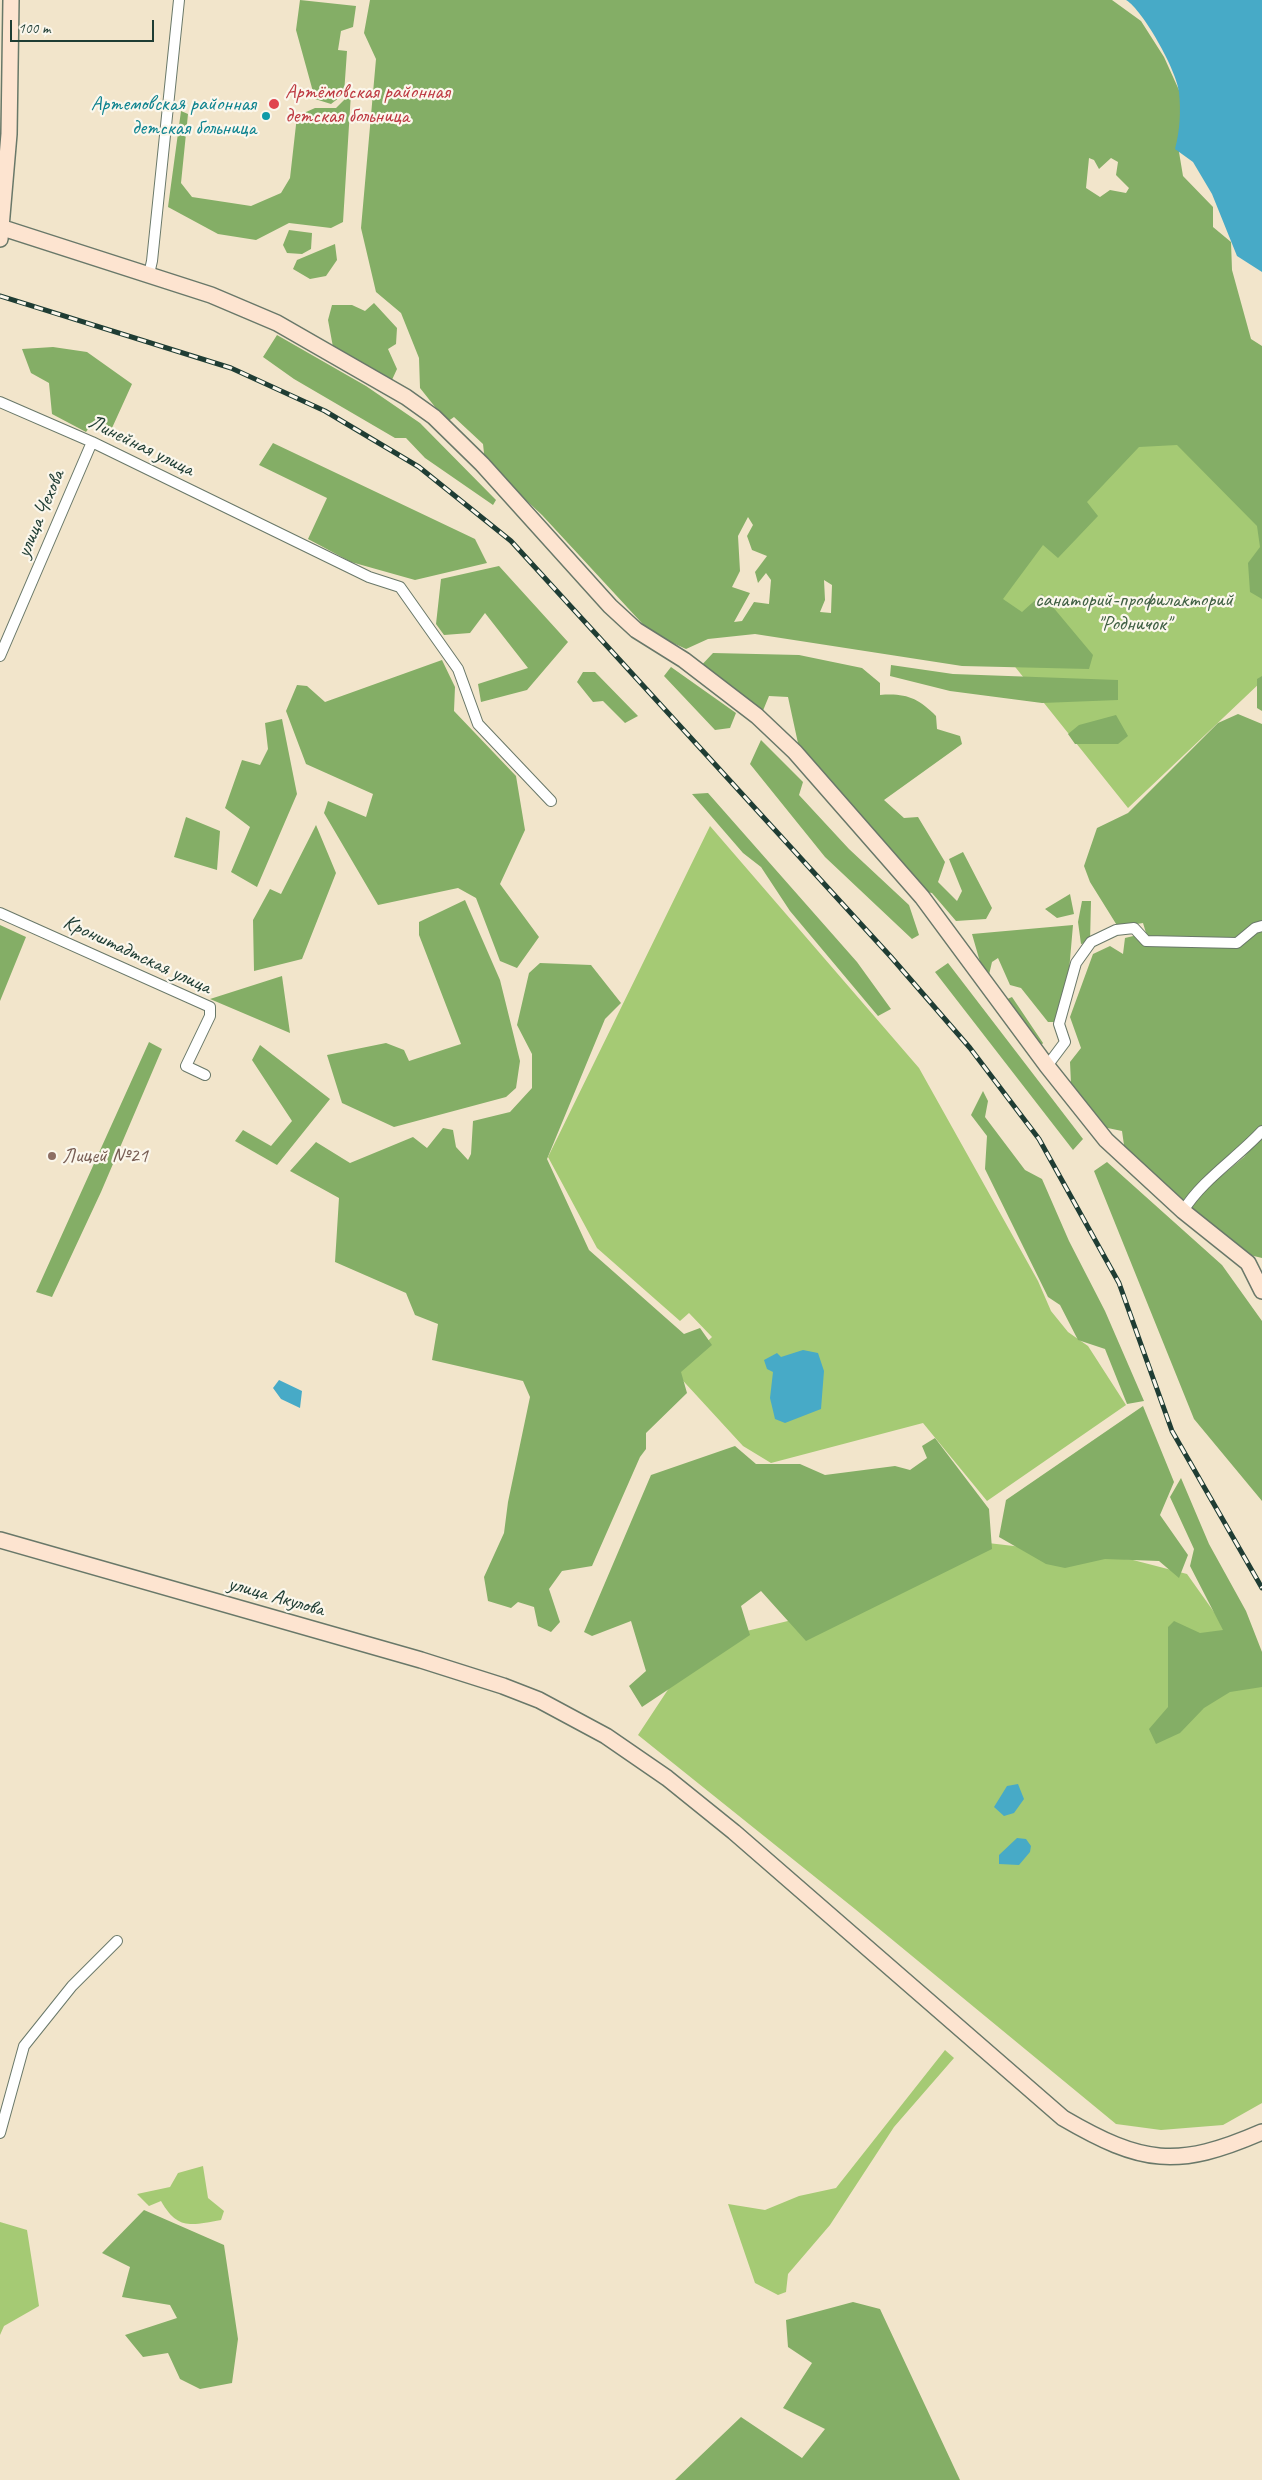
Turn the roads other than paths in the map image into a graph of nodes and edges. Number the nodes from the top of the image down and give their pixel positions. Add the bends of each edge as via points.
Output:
1 (11, 0) edge
2 (179, 0) edge
3 (0, 231) edge
4 (149, 274) junction
5 (0, 402) edge
6 (92, 442) junction
7 (0, 656) edge
8 (551, 801) dead end
9 (0, 914) edge
10 (1262, 926) edge
11 (1047, 1066) junction
12 (205, 1075) dead end
13 (1262, 1131) edge
14 (1183, 1211) junction
15 (1262, 1291) edge
16 (0, 1540) edge
17 (117, 1941) dead end
18 (1262, 2132) edge
19 (0, 2133) edge

1 - 3 main road via 9,134
2 - 4 street
3 - 4 main road
4 - 11 main road via 211,295 277,323 406,397 434,417 482,464 610,606 636,630 684,660 743,705 795,752 922,897
5 - 6 street, Линейная улица
6 - 7 street, улица Чехова
6 - 8 street, Линейная улица via 369,577 400,587 458,669 478,724
9 - 12 street, Кронштадтская улица via 210,1007 210,1016 186,1066
10 - 11 street via 1237,943 1146,941 1134,928 1116,930 1090,942 1076,963 1060,1024 1065,1042
11 - 14 main road via 1106,1140
13 - 14 street via 1192,1197
14 - 15 main road via 1248,1263
16 - 18 main road, улица Акулова via 421,1660 539,1700 606,1736 667,1778 734,1832 1063,2118 1131,2152 1164,2158 1200,2154
17 - 19 street via 72,1986 24,2046

